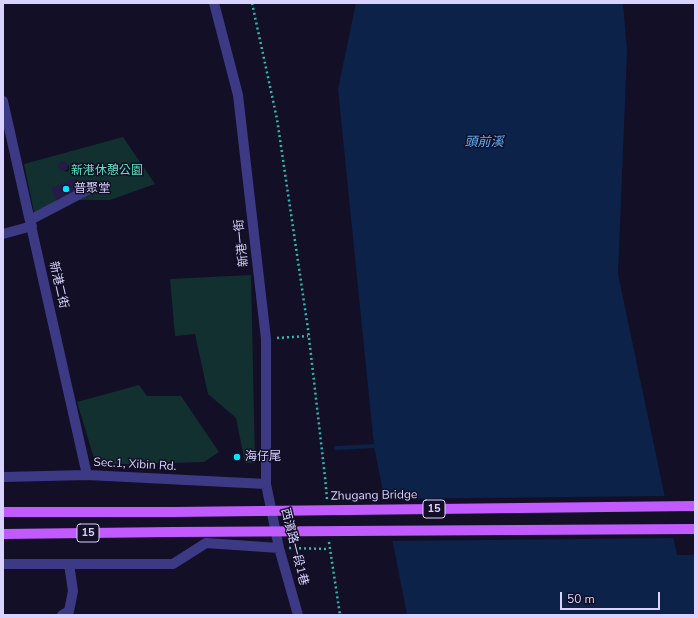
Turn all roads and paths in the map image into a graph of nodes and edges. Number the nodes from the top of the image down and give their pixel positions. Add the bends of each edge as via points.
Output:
1 (214, 3) edge
2 (252, 3) edge
3 (3, 101) edge
4 (89, 189) dead end
5 (31, 223) junction
6 (3, 234) edge
7 (308, 336) junction
8 (266, 339) junction
9 (87, 475) junction
10 (3, 477) edge
11 (266, 484) junction
12 (327, 501) dead end
13 (695, 506) edge
14 (3, 512) edge
15 (695, 529) edge
16 (3, 534) edge
17 (329, 541) dead end
18 (279, 548) junction
19 (330, 549) junction
20 (3, 564) edge
21 (69, 564) junction
22 (62, 615) edge
23 (298, 615) edge
24 (340, 615) edge

1 - 8 street, 新港一街 via 238,95
2 - 7 path via 277,119
3 - 5 street, 新港二街
4 - 5 street
5 - 6 street
5 - 9 street, 新港二街
7 - 8 path
7 - 12 path
8 - 11 street, 新港一街
9 - 10 street, Sec.1, Xibin Rd.
9 - 11 street, Sec.1, Xibin Rd.
11 - 18 street, 西濱路一段1巷
13 - 14 main road, Zhugang Bridge / 15, bridge
15 - 16 main road, 15, bridge
17 - 19 path
18 - 19 path
18 - 21 street via 206,543 173,564
18 - 23 street, 西濱路一段1巷
19 - 24 path
20 - 21 street
21 - 22 street via 73,592 69,611

